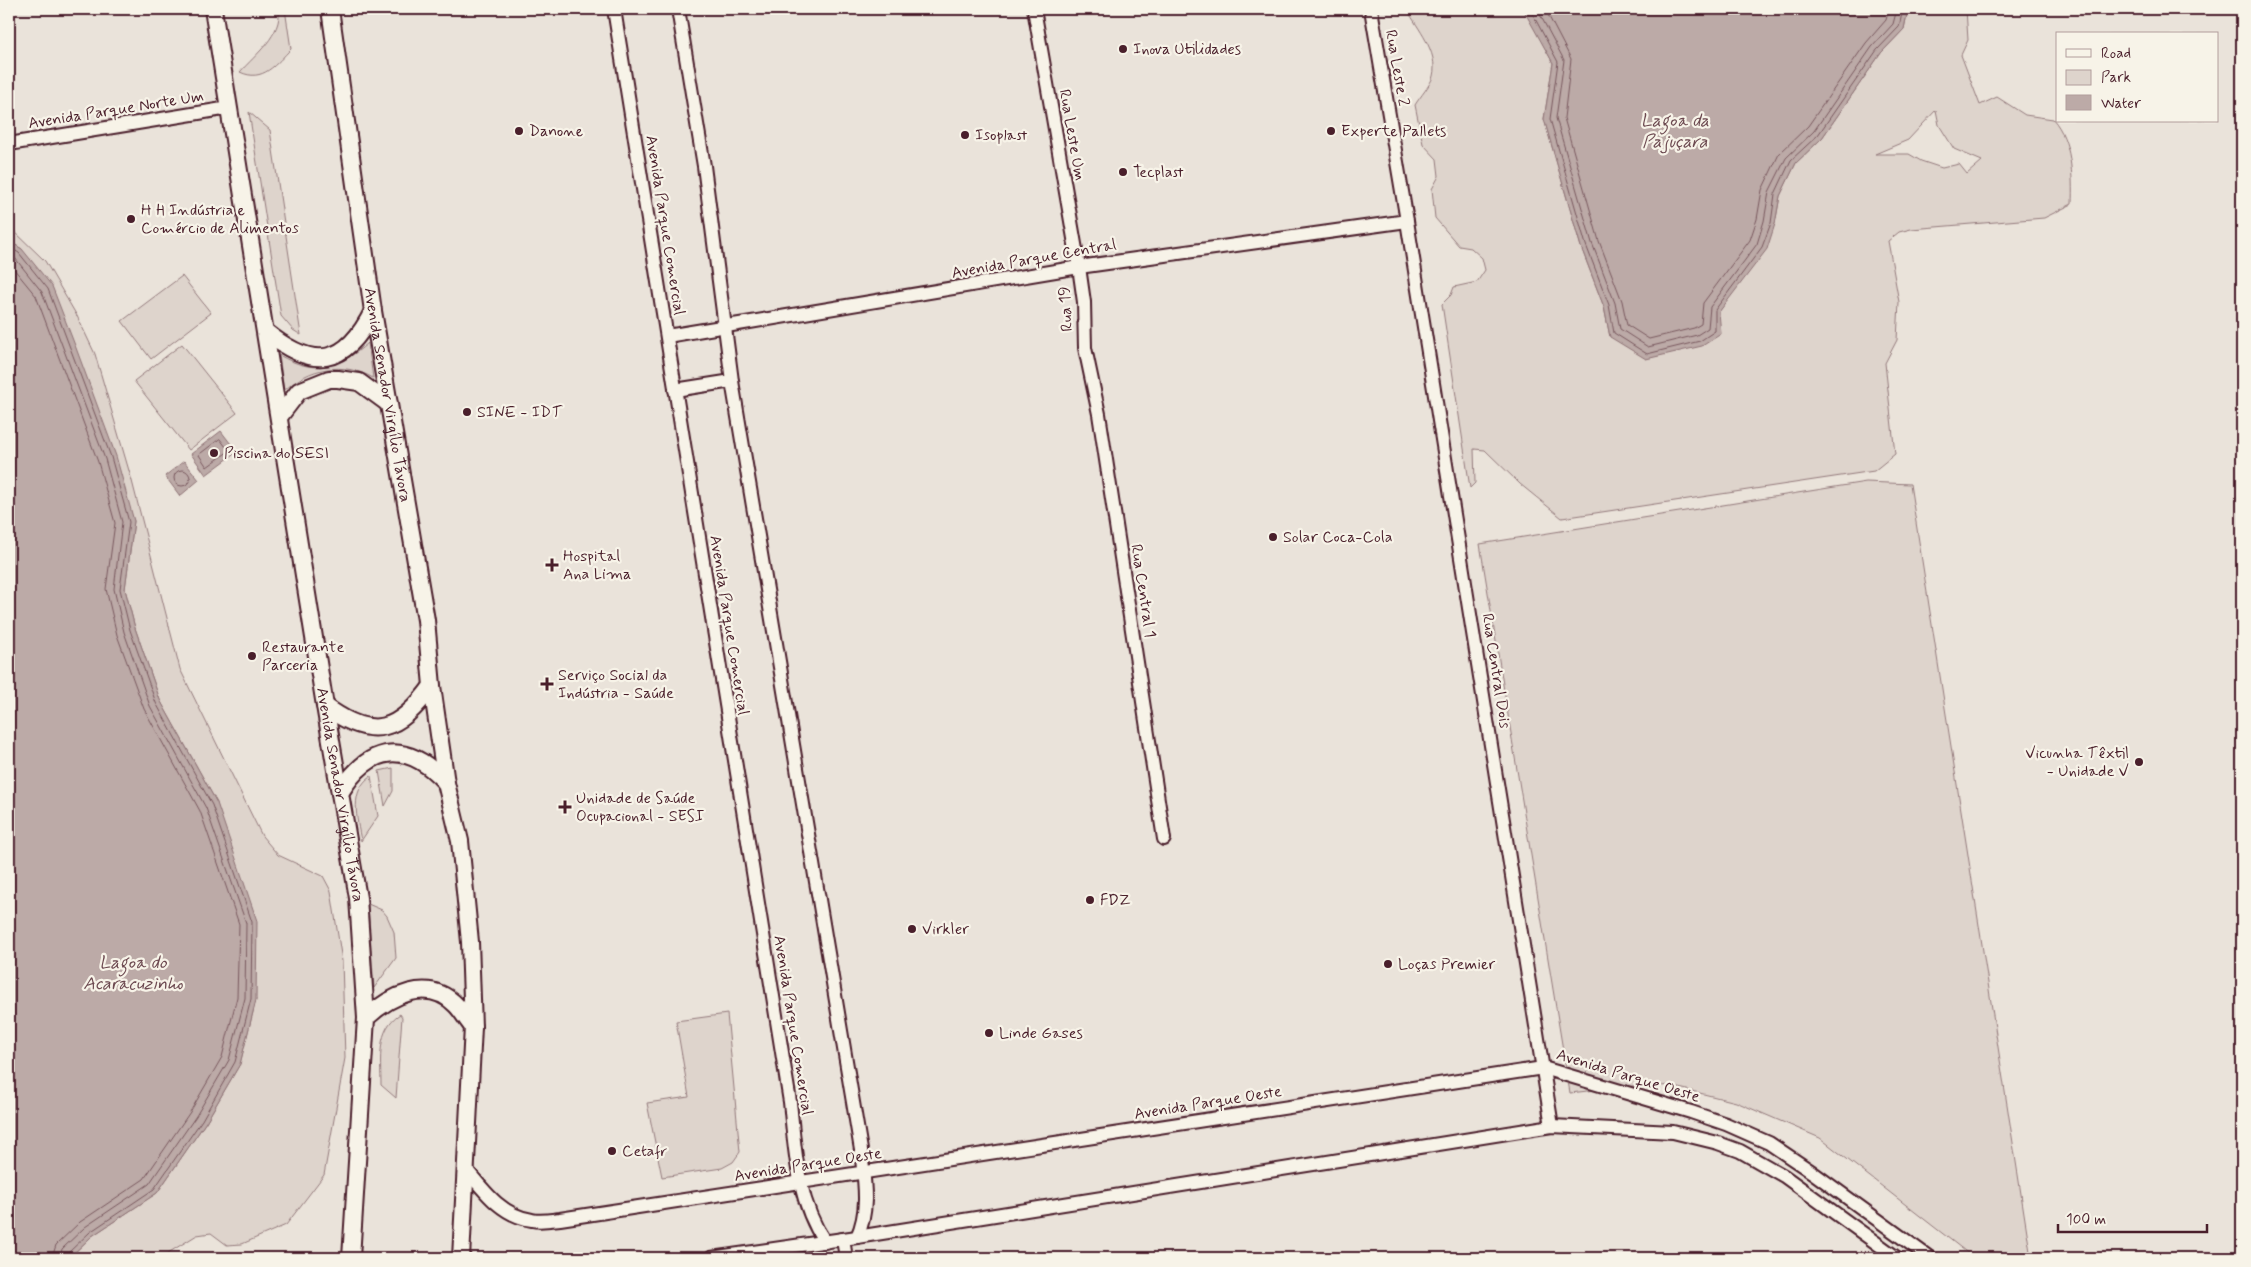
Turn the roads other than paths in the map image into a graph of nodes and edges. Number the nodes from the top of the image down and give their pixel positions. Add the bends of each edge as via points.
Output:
1 (213, 9) edge
2 (330, 9) edge
3 (614, 9) edge
4 (678, 9) edge
5 (1034, 9) edge
6 (1370, 9) edge
7 (229, 108) junction
8 (9, 144) edge
9 (1407, 221) junction
10 (1079, 267) junction
11 (373, 311) junction
12 (724, 327) junction
13 (266, 332) junction
14 (667, 336) junction
15 (1085, 348) joint
16 (732, 381) junction
17 (674, 390) junction
18 (389, 404) junction
19 (279, 417) junction
20 (432, 686) junction
21 (325, 706) junction
22 (446, 783) junction
23 (340, 793) junction
24 (1164, 839) dead end
25 (366, 1018) junction
26 (473, 1027) junction
27 (1543, 1068) junction
28 (1552, 1126) junction
29 (466, 1169) junction
30 (863, 1172) junction
31 (801, 1183) junction
32 (857, 1237) junction
33 (843, 1239) junction
34 (825, 1242) junction
35 (351, 1258) edge
36 (461, 1258) edge
37 (711, 1258) edge
38 (846, 1258) edge
39 (1897, 1258) edge
40 (1930, 1258) edge

1 - 7 main road, Avenida Senador Virgílio Távora
2 - 11 main road, Avenida Senador Virgílio Távora
3 - 14 street, Avenida Parque Comercial
4 - 12 street via 704,166
5 - 10 street, Rua Leste Um
6 - 9 street, Rua Leste 2
7 - 8 street, Avenida Parque Norte Um
7 - 13 main road, Avenida Senador Virgílio Távora
9 - 10 street, Avenida Parque Central
9 - 27 street, Rua Central Dois
10 - 12 street, Avenida Parque Central
10 - 15 street, Rua 19
11 - 13 main road via 354,341 344,350 322,357 298,354
11 - 18 main road, Avenida Senador Virgílio Távora
12 - 14 street, Avenida Parque Central
12 - 16 street
13 - 19 main road, Avenida Senador Virgílio Távora
14 - 17 street, Avenida Parque Comercial
15 - 24 street, Rua Central 1 via 1099,414
16 - 17 street
16 - 30 street
17 - 31 street, Avenida Parque Comercial via 789,1092
18 - 19 main road via 359,382 338,378 299,391
18 - 20 main road, Avenida Senador Virgílio Távora via 426,620
19 - 21 main road, Avenida Senador Virgílio Távora
20 - 21 main road via 399,722 382,727 354,725
20 - 22 main road, Avenida Senador Virgílio Távora
21 - 23 main road, Avenida Senador Virgílio Távora
22 - 23 main road via 419,759 387,754 372,758 356,769
22 - 26 main road, Avenida Senador Virgílio Távora via 460,841 470,942
23 - 25 main road, Avenida Senador Virgílio Távora via 358,898
25 - 26 main road via 396,996 410,991 426,991 445,996
25 - 35 main road, Avenida Senador Virgílio Távora
26 - 29 main road, Avenida Senador Virgílio Távora
27 - 28 street, Rua Central Dois
27 - 30 street, Avenida Parque Oeste
27 - 40 street, Avenida Parque Oeste via 1691,1112 1769,1143
28 - 32 street
28 - 39 street via 1673,1132 1718,1142 1784,1176
29 - 31 street, Avenida Parque Oeste via 502,1208 533,1221
29 - 36 main road, Avenida Senador Virgílio Távora
30 - 31 street, Avenida Parque Oeste
30 - 32 street via 865,1213
31 - 34 street, Avenida Parque Comercial via 810,1217
32 - 33 street
33 - 34 street
33 - 38 street
34 - 37 street

